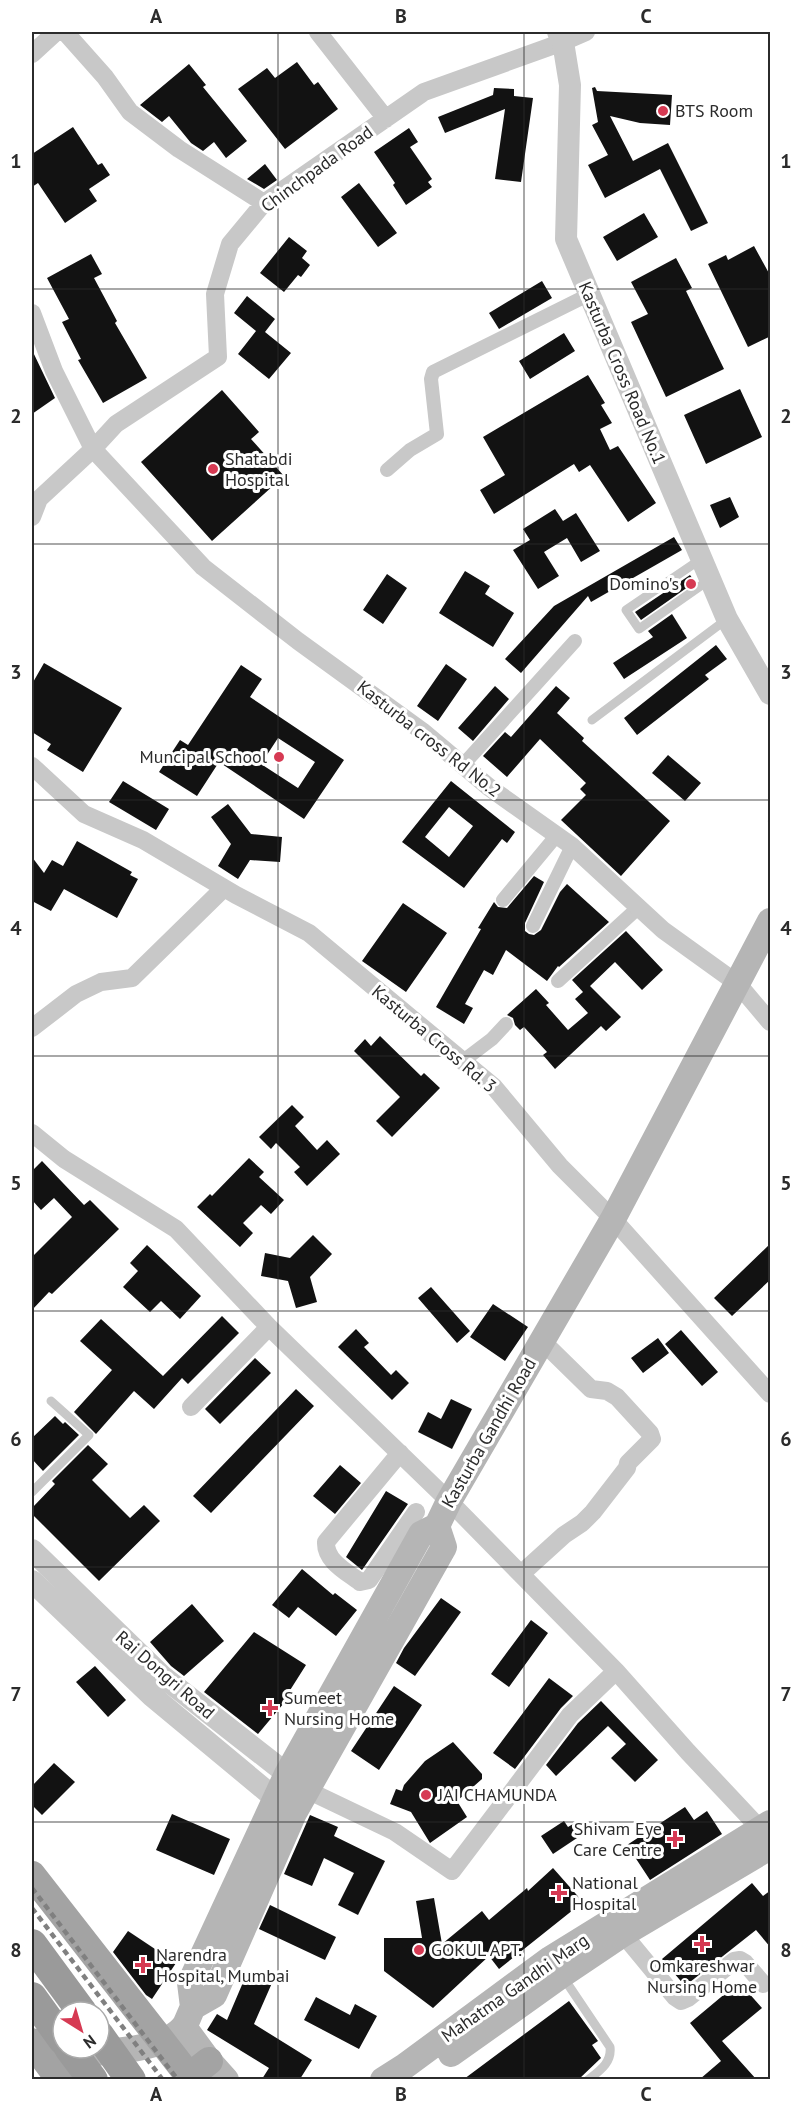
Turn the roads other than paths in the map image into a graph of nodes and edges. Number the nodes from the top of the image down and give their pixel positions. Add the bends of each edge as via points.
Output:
1 (56, 32) edge
2 (65, 32) edge
3 (318, 32) edge
4 (586, 32) edge
5 (560, 37) edge
6 (32, 54) edge
7 (386, 118) junction
8 (264, 203) junction
9 (588, 295) junction
10 (32, 313) edge
11 (93, 450) junction
12 (387, 470) dead end
13 (32, 517) edge
14 (705, 569) junction
15 (727, 619) junction
16 (575, 641) dead end
17 (771, 694) edge
18 (592, 720) dead end
19 (463, 765) junction
20 (32, 766) edge
21 (557, 836) junction
22 (572, 846) junction
23 (224, 888) junction
24 (502, 900) dead end
25 (639, 908) junction
26 (771, 921) edge
27 (533, 926) dead end
28 (558, 981) dead end
29 (738, 984) junction
30 (771, 1022) edge
31 (506, 1024) dead end
32 (32, 1028) edge
33 (463, 1061) junction
34 (32, 1134) edge
35 (613, 1219) junction
36 (269, 1327) junction
37 (542, 1341) junction
38 (771, 1394) edge
39 (51, 1401) dead end
40 (191, 1407) dead end
41 (400, 1453) junction
42 (32, 1492) edge
43 (449, 1501) junction
44 (416, 1512) dead end
45 (437, 1526) junction
46 (32, 1550) edge
47 (521, 1574) junction
48 (32, 1581) edge
49 (77, 1610) junction
50 (616, 1671) junction
51 (287, 1774) junction
52 (307, 1790) junction
53 (284, 1806) junction
54 (768, 1835) edge
55 (32, 1875) edge
56 (623, 1934) junction
57 (32, 1944) edge
58 (562, 1975) junction
59 (764, 1984) dead end
60 (32, 1997) edge
61 (73, 2000) edge
62 (111, 2052) edge
63 (192, 2054) edge
64 (50, 2055) edge
65 (93, 2079) edge
66 (131, 2079) edge
67 (383, 2079) edge
68 (415, 2079) edge
69 (588, 2079) edge

1 - 6 street
2 - 8 street via 130,112 179,149
3 - 7 street
4 - 5 street, Chinchpada Road
5 - 7 street, Chinchpada Road via 424,92
5 - 9 street, Kasturba Cross Road No.1 via 570,85 566,239
7 - 8 street, Chinchpada Road
8 - 11 street, Chinchpada Road via 230,244 215,294 218,357 116,424
9 - 12 street via 433,372 437,434
9 - 14 street, Kasturba Cross Road No.1
10 - 11 street, Kasturba cross Rd No.2 via 54,371
11 - 13 street via 39,499
11 - 19 street, Kasturba cross Rd No.2 via 204,567
14 - 14 lane via 626,610 639,629
14 - 15 street, Kasturba Cross Road No.1
15 - 17 street, Kasturba Cross Road No.1
15 - 18 lane
16 - 19 street
19 - 21 street, Kasturba cross Rd No.2
20 - 23 street, Kasturba Cross Rd. 3 via 84,814 143,840
21 - 22 street, Kasturba cross Rd No.2
21 - 24 street
22 - 25 street, Kasturba cross Rd No.2
22 - 27 street
23 - 32 street via 132,978 101,982 76,994
23 - 33 street, Kasturba Cross Rd. 3 via 309,933
25 - 28 street
25 - 29 street, Kasturba cross Rd No.2
26 - 29 main road, Kasturba Gandhi Road
29 - 30 street, Kasturba cross Rd No.2
29 - 35 main road, Kasturba Gandhi Road
31 - 33 street
33 - 35 street, Kasturba Cross Rd. 3 via 494,1087 560,1166
34 - 36 street via 176,1229
35 - 37 main road, Kasturba Gandhi Road
35 - 38 street, Kasturba Cross Rd. 3
36 - 40 street
36 - 41 street
37 - 43 main road, Kasturba Gandhi Road
37 - 47 street via 591,1389 617,1397 652,1439 628,1463 593,1512
39 - 42 lane via 89,1435
41 - 43 street
41 - 44 street via 326,1542 328,1555 360,1582 369,1580
43 - 45 main road, Kasturba Gandhi Road
43 - 47 street
45 - 51 main road via 421,1534
45 - 52 main road, Kasturba Gandhi Road via 444,1547
46 - 49 street, Rai Dongri Road
47 - 50 street
48 - 49 street
49 - 51 street, Rai Dongri Road
49 - 53 street via 153,1696
50 - 52 street via 570,1715 452,1871 395,1833
50 - 54 street
51 - 52 street, Rai Dongri Road
51 - 53 main road
52 - 53 main road, Kasturba Gandhi Road
53 - 63 main road, Kasturba Gandhi Road
54 - 56 main road
54 - 67 main road, Mahatma Gandhi Marg via 643,1900 550,1959
55 - 63 main road
56 - 58 main road
56 - 59 street via 681,2001 740,1960
57 - 61 highway
58 - 68 main road
58 - 69 lane via 610,2047 611,2054 603,2068
60 - 64 highway
62 - 66 highway, bridge
63 - 64 main road via 130,2049
64 - 65 highway, bridge

